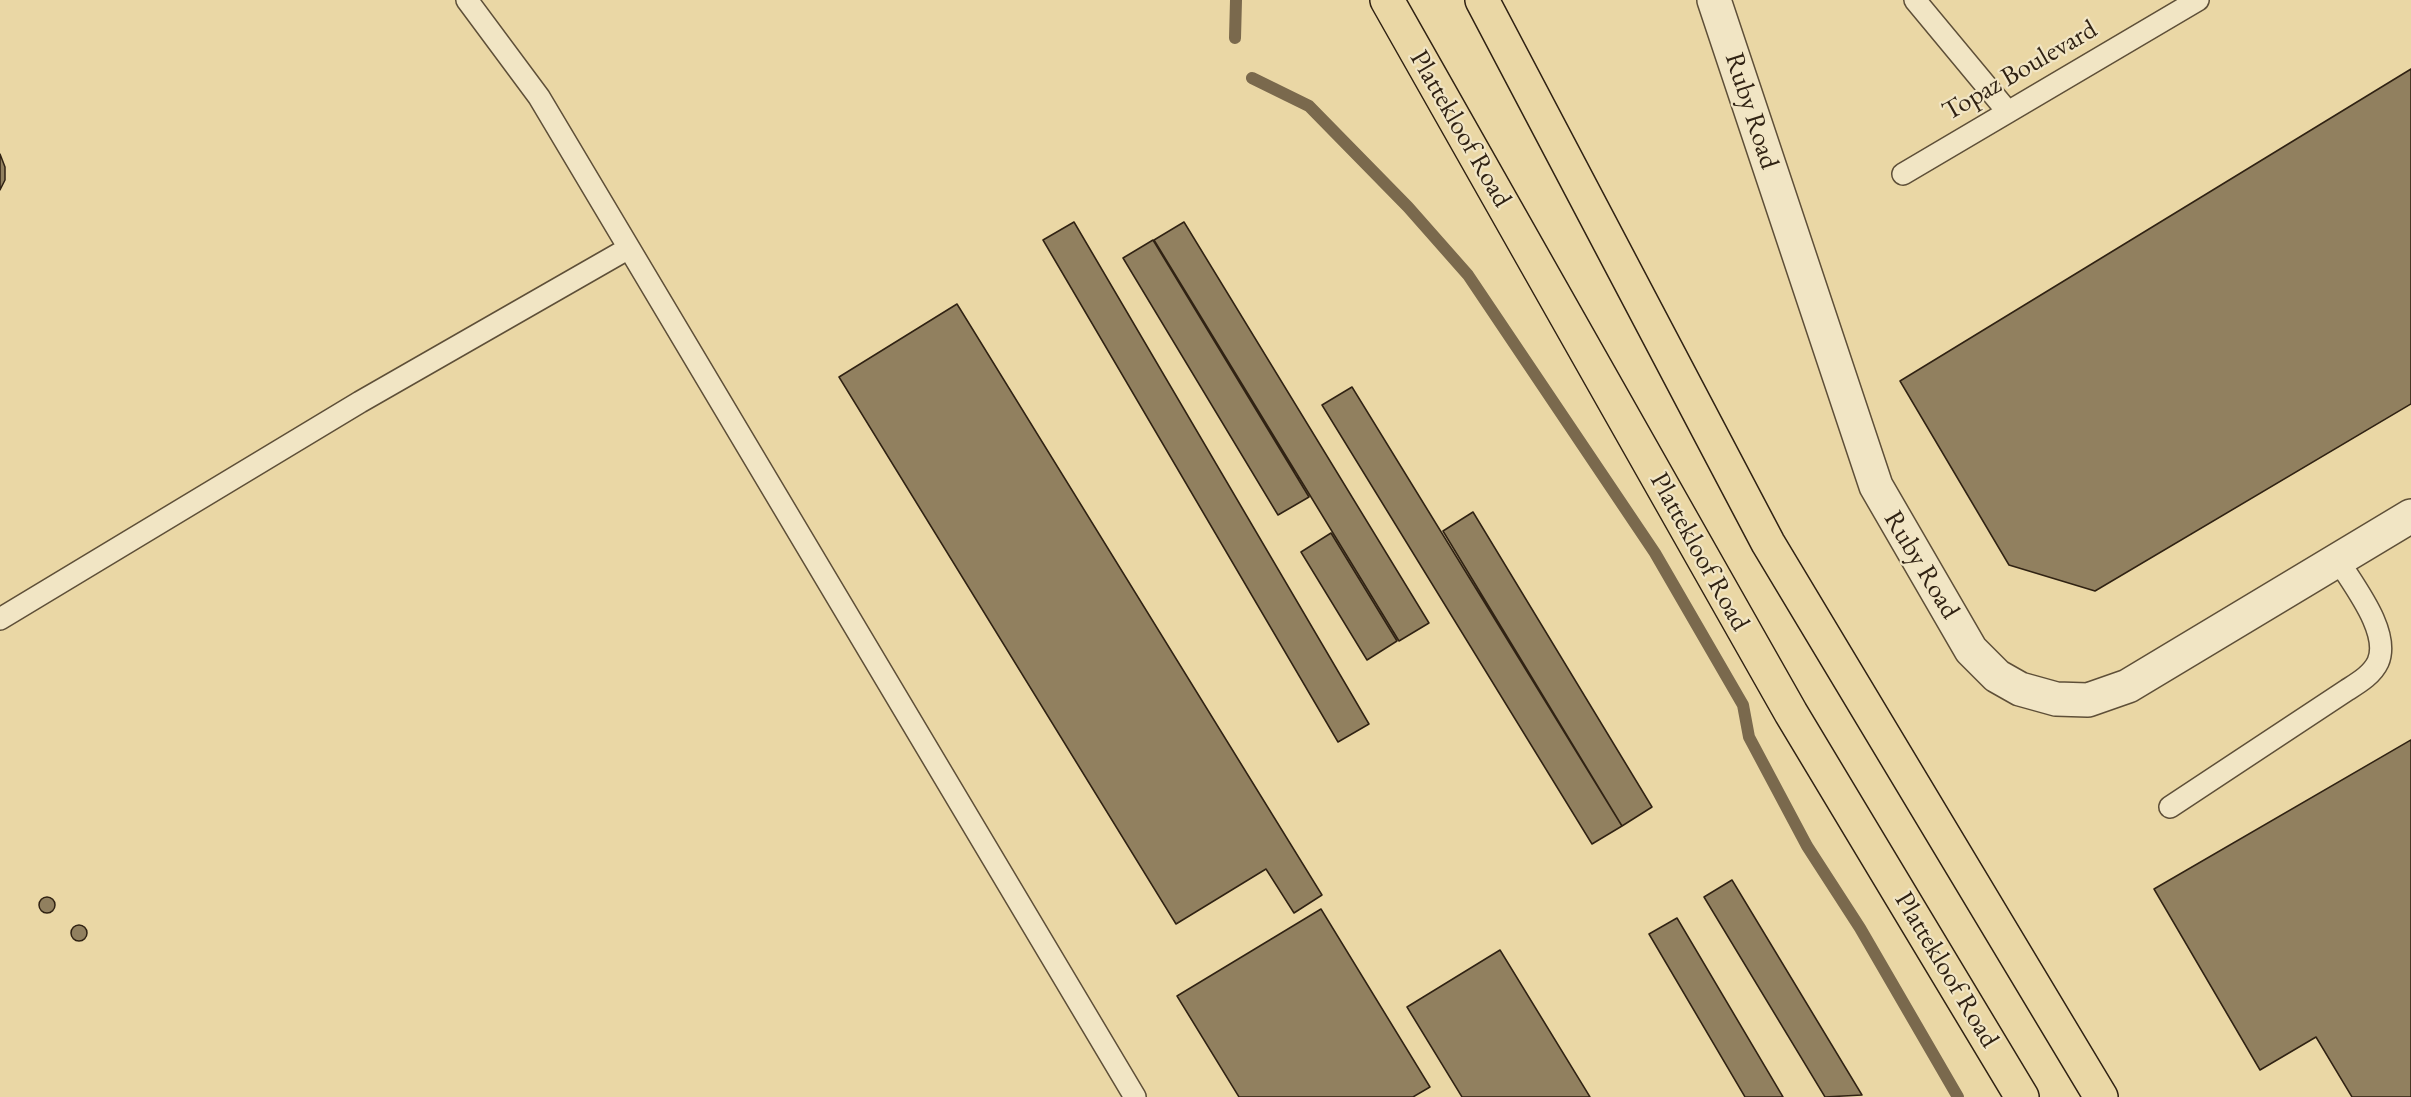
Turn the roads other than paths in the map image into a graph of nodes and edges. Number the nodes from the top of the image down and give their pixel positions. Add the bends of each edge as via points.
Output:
1 (467, 0) edge
2 (1387, 0) edge
3 (1482, 0) edge
4 (1714, 0) edge
5 (1915, 0) edge
6 (2198, 0) edge
7 (2008, 112) junction
8 (1903, 174) dead end
9 (629, 248) junction
10 (2411, 516) edge
11 (2338, 560) junction
12 (0, 619) edge
13 (2170, 807) dead end
14 (1135, 1097) edge
15 (2022, 1097) edge
16 (2100, 1097) edge

1 - 9 lane via 539,97
2 - 15 main road, Plattekloof Road via 1791,713
3 - 16 main road via 1768,543
4 - 11 street, Ruby Road via 1876,486 1971,650 1997,676 2020,689 2056,699 2088,699 2128,686
5 - 7 lane
6 - 7 lane, Topaz Boulevard
7 - 8 lane, Topaz Boulevard
9 - 12 lane via 360,402
9 - 14 lane
10 - 11 street, Ruby Road
11 - 13 lane via 2380,633 2378,662 2366,677

